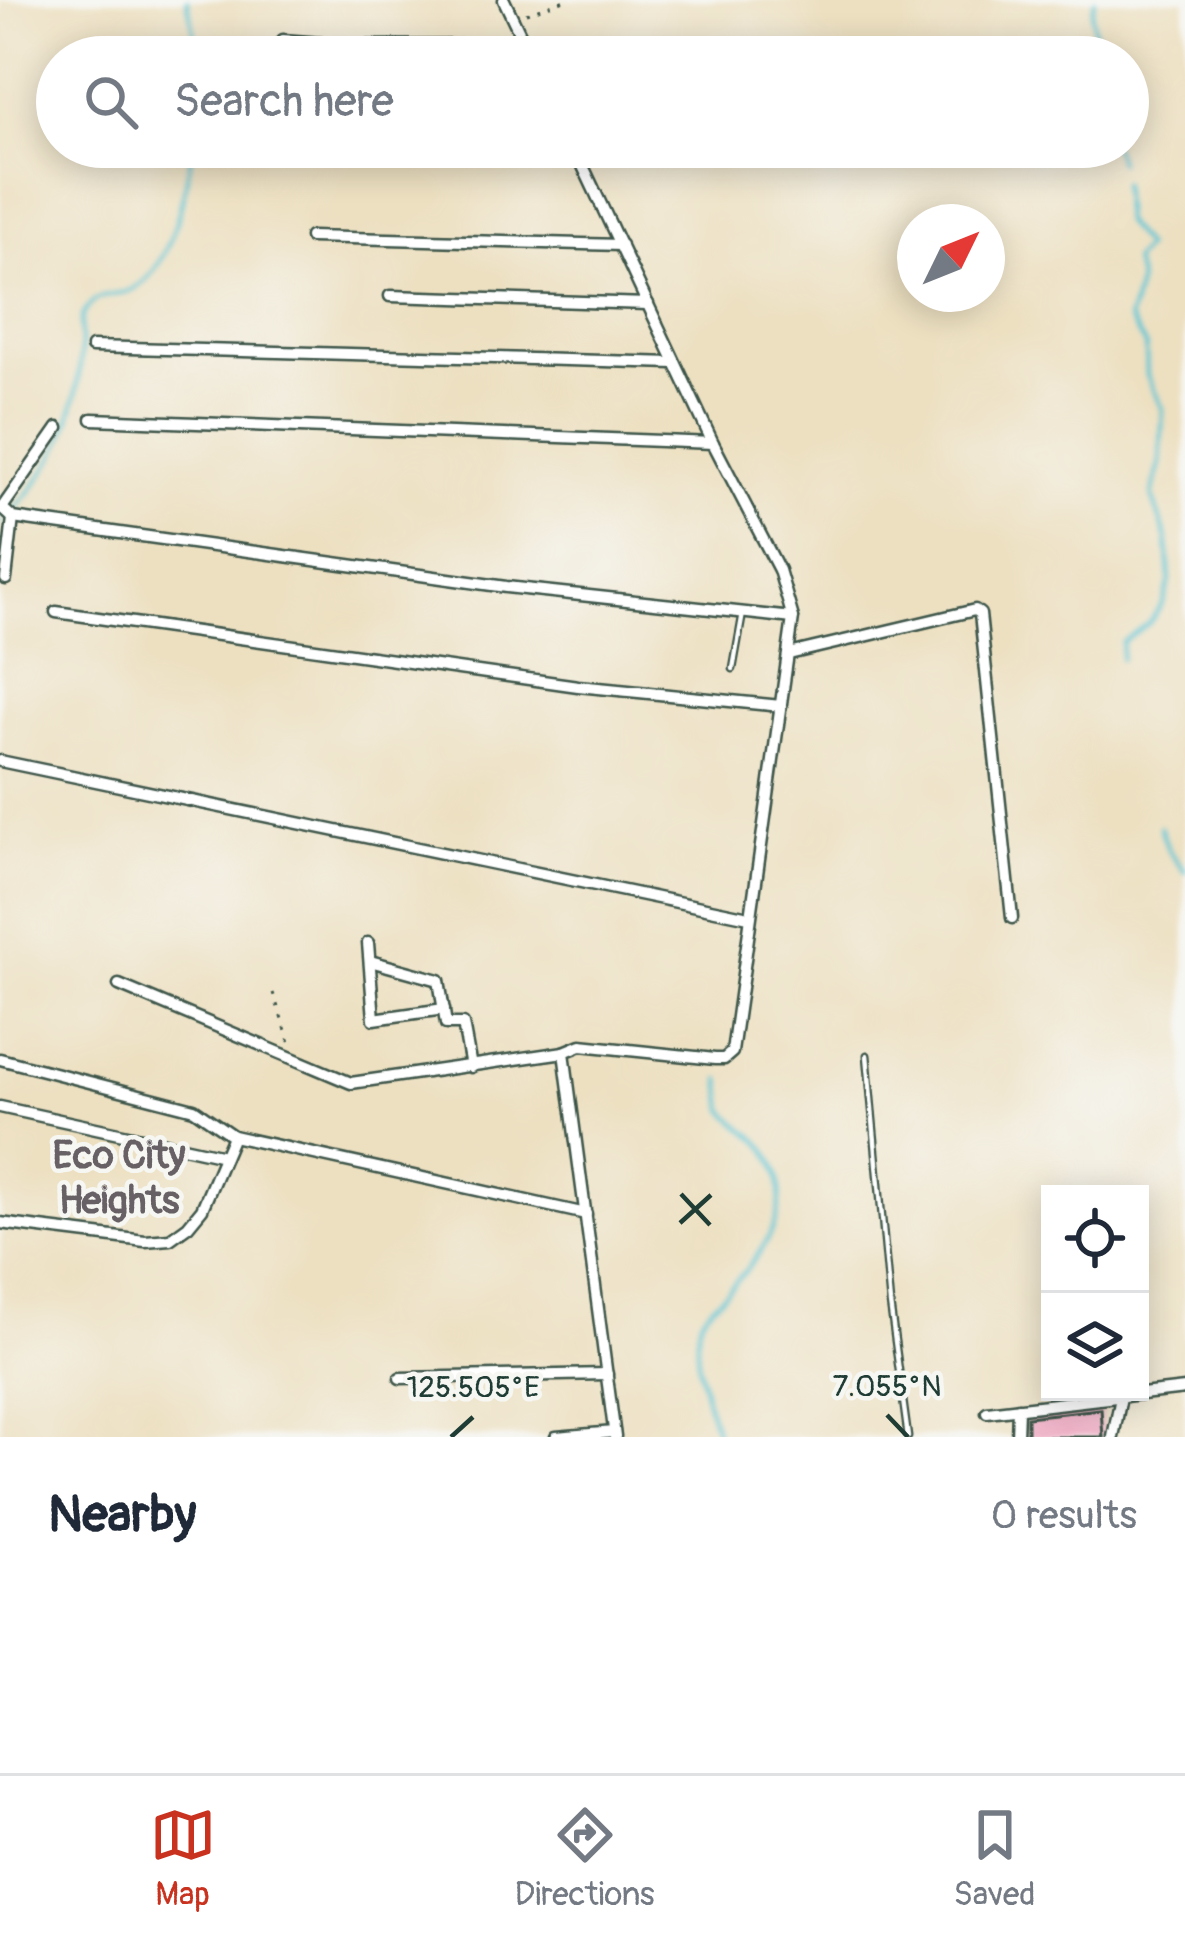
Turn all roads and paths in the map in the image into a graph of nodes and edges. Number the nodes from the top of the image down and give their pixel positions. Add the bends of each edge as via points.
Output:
1 (504, 0) edge
2 (565, 0) edge
3 (513, 18) junction
4 (521, 36) edge
5 (584, 168) edge
6 (310, 237) dead end
7 (621, 244) junction
8 (390, 296) dead end
9 (648, 304) junction
10 (92, 347) dead end
11 (675, 363) junction
12 (92, 419) dead end
13 (58, 428) dead end
14 (712, 443) junction
15 (13, 518) junction
16 (5, 579) dead end
17 (56, 612) dead end
18 (743, 613) junction
19 (793, 618) junction
20 (789, 654) junction
21 (733, 669) dead end
22 (781, 706) junction
23 (0, 761) edge
24 (749, 917) junction
25 (1012, 918) dead end
26 (368, 943) dead end
27 (370, 961) junction
28 (119, 986) dead end
29 (273, 993) dead end
30 (444, 1009) junction
31 (563, 1052) junction
32 (867, 1054) dead end
33 (0, 1059) edge
34 (298, 1060) junction
35 (471, 1067) junction
36 (0, 1107) edge
37 (233, 1136) junction
38 (224, 1156) junction
39 (586, 1214) junction
40 (0, 1222) edge
41 (607, 1374) junction
42 (400, 1378) dead end
43 (1185, 1390) edge
44 (1149, 1393) edge
45 (1078, 1401) edge
46 (1120, 1401) edge
47 (1018, 1408) junction
48 (987, 1412) dead end
49 (615, 1435) edge
50 (556, 1437) edge
51 (908, 1437) edge
52 (1017, 1437) edge
53 (1112, 1437) edge

1 - 3 street
2 - 3 path
3 - 4 street
5 - 7 street
6 - 7 street
7 - 9 street
8 - 9 street
9 - 11 street
10 - 11 street
11 - 14 street
12 - 14 street
13 - 15 street via 2,508
14 - 19 street via 779,570
15 - 16 street
15 - 18 street
17 - 22 street
18 - 19 street
18 - 21 lane
19 - 20 street
20 - 22 street
20 - 25 street via 980,614
22 - 24 street
23 - 24 street
24 - 31 street via 729,1056 580,1046
26 - 27 street
27 - 30 street via 439,980
27 - 30 street via 374,1019
28 - 34 street
29 - 34 path
30 - 35 street via 446,1024 463,1024
31 - 35 street
31 - 39 street
32 - 51 lane
33 - 37 street via 194,1109
34 - 35 street via 357,1084
36 - 38 street
37 - 38 street
37 - 39 street
38 - 40 street via 202,1209 170,1239
39 - 41 street
41 - 42 street
41 - 49 street
43 - 44 street
45 - 47 street
46 - 53 street
47 - 48 street
47 - 52 street
49 - 50 street

